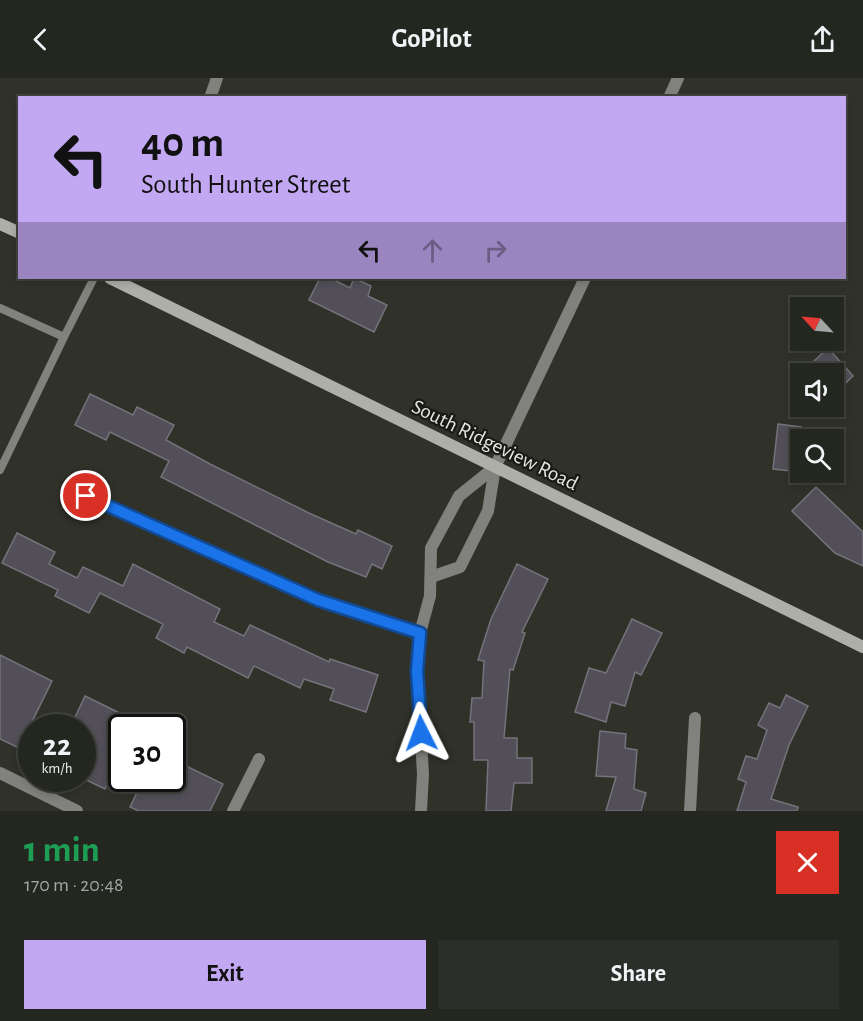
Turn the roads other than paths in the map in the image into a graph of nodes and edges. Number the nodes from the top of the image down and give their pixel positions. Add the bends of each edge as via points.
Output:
1 (217, 78) edge
2 (678, 78) edge
3 (211, 96) edge
4 (670, 96) edge
5 (0, 224) edge
6 (18, 232) edge
7 (93, 279) edge
8 (585, 279) edge
9 (124, 281) edge
10 (0, 308) edge
11 (64, 337) junction
12 (495, 467) junction
13 (0, 470) edge
14 (86, 496) dead end
15 (431, 577) junction
16 (420, 633) junction
17 (863, 647) edge
18 (695, 718) dead end
19 (259, 759) dead end
20 (0, 773) edge
21 (77, 811) edge
22 (233, 811) edge
23 (421, 811) edge
24 (690, 811) edge

1 - 3 street
2 - 4 street
5 - 6 main road
7 - 11 lane
8 - 12 street
9 - 12 main road, South Ridgeview Road
10 - 11 lane
11 - 13 lane
12 - 15 street via 459,495 431,548
12 - 15 street via 488,511 460,567
12 - 17 main road, South Ridgeview Road
14 - 16 street via 318,600
15 - 16 street
16 - 23 street via 417,671 423,774
18 - 24 street
19 - 22 street
20 - 21 street

